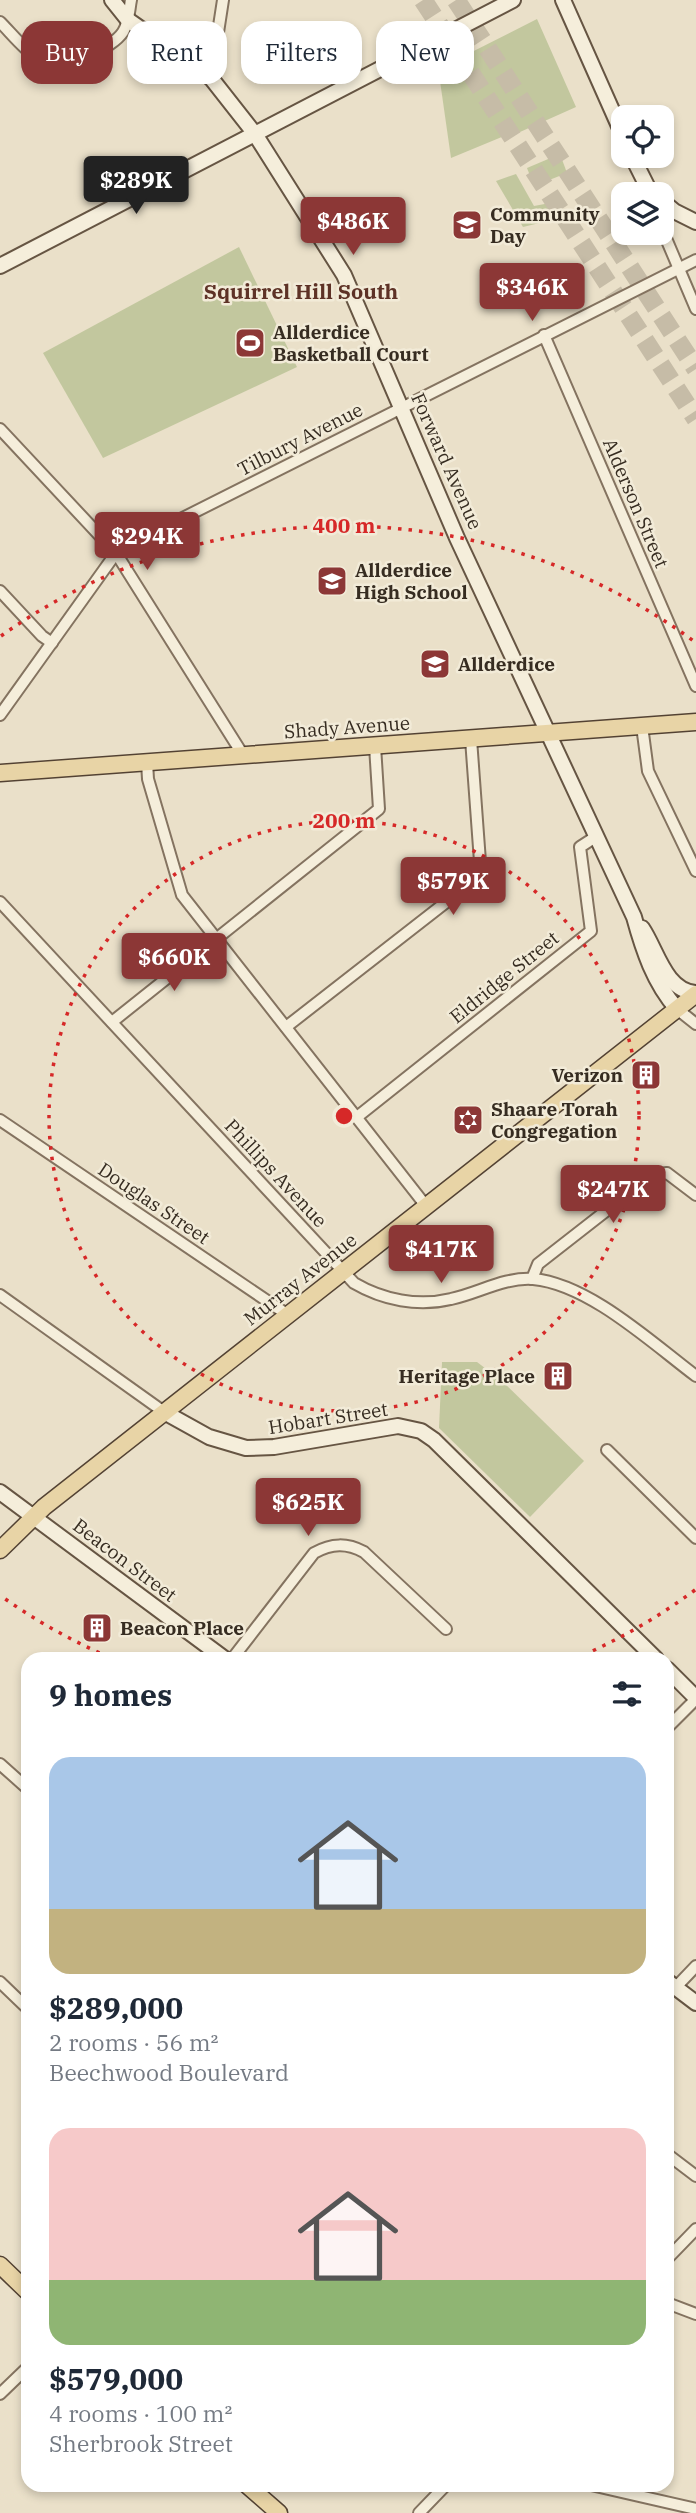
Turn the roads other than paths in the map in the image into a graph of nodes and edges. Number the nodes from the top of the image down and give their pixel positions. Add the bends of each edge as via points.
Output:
1 (112, 0) edge
2 (131, 0) edge
3 (223, 0) edge
4 (513, 0) edge
5 (563, 0) edge
6 (128, 20) junction
7 (220, 21) edge
8 (0, 22) edge
9 (216, 84) edge
10 (611, 108) edge
11 (255, 134) junction
12 (674, 211) edge
13 (696, 222) edge
14 (669, 245) edge
15 (696, 260) edge
16 (0, 266) edge
17 (679, 268) junction
18 (696, 309) edge
19 (544, 335) junction
20 (401, 407) junction
21 (0, 429) edge
22 (116, 553) junction
23 (0, 592) edge
24 (52, 643) junction
25 (696, 686) edge
26 (0, 715) edge
27 (696, 722) edge
28 (642, 726) junction
29 (550, 733) junction
30 (471, 739) junction
31 (375, 746) junction
32 (243, 755) junction
33 (147, 762) junction
34 (0, 773) edge
35 (597, 835) junction
36 (696, 871) edge
37 (0, 902) edge
38 (634, 917) junction
39 (217, 939) junction
40 (672, 982) junction
41 (696, 993) edge
42 (672, 1003) junction
43 (112, 1022) junction
44 (696, 1024) edge
45 (286, 1027) junction
46 (357, 1117) junction
47 (0, 1120) edge
48 (696, 1195) edge
49 (426, 1206) junction
50 (344, 1272) junction
51 (531, 1279) junction
52 (0, 1295) edge
53 (288, 1315) junction
54 (696, 1376) edge
55 (164, 1412) junction
56 (607, 1450) dead end
57 (0, 1492) edge
58 (34, 1516) junction
59 (696, 1538) edge
60 (0, 1550) edge
61 (446, 1629) dead end
62 (216, 1652) edge
63 (237, 1652) edge
64 (649, 1652) edge
65 (674, 1676) edge
66 (696, 1698) edge
67 (674, 1721) edge
68 (0, 1764) edge
69 (21, 1783) edge
70 (696, 1966) edge
71 (0, 1982) edge
72 (674, 1982) edge
73 (674, 1986) edge
74 (21, 2002) edge
75 (696, 2003) edge
76 (674, 2159) edge
77 (696, 2176) edge
78 (696, 2229) edge
79 (674, 2252) edge
80 (0, 2265) edge
81 (21, 2285) edge
82 (674, 2306) edge
83 (696, 2315) edge
84 (21, 2374) edge
85 (0, 2394) edge
86 (255, 2492) edge
87 (439, 2492) edge
88 (622, 2492) edge
89 (696, 2509) edge
90 (279, 2513) edge
91 (419, 2513) edge

1 - 6 main road, Forward Avenue
2 - 6 street
3 - 7 street
4 - 11 main road
5 - 10 main road
6 - 8 street via 119,37 75,62 46,62
9 - 11 main road, Forward Avenue
11 - 16 main road
11 - 20 main road, Forward Avenue via 344,275
12 - 13 main road
14 - 17 street
15 - 17 street, Tilbury Avenue
17 - 18 street
17 - 19 street, Tilbury Avenue
19 - 20 street, Tilbury Avenue
19 - 25 street, Alderson Street
20 - 22 street, Tilbury Avenue
20 - 29 main road, Forward Avenue via 457,538
21 - 22 street
22 - 24 street, Tilbury Avenue
22 - 32 street
23 - 24 street
24 - 26 street, Tilbury Avenue
27 - 28 main road, Shady Avenue
28 - 29 main road, Shady Avenue
28 - 36 street via 648,771
29 - 30 main road, Shady Avenue
29 - 35 main road, Forward Avenue
30 - 31 main road, Shady Avenue
30 - 45 street via 481,875
31 - 32 main road, Shady Avenue
31 - 39 street via 379,808
32 - 33 main road, Shady Avenue
33 - 34 main road, Shady Avenue
33 - 39 street via 183,895
35 - 38 main road, Forward Avenue
35 - 46 street, Eldridge Street via 580,847 591,931
37 - 43 street, Phillips Avenue
38 - 40 main road, Forward Avenue
38 - 42 main road, Forward Avenue via 641,944
39 - 43 street
39 - 45 street
40 - 41 main road
40 - 42 main road, Forward Avenue
41 - 42 main road, Murray Avenue
42 - 44 street
42 - 49 main road, Murray Avenue
43 - 50 street, Phillips Avenue
45 - 46 street
46 - 49 street
47 - 53 street, Douglas Street
48 - 51 street via 667,1174 652,1175 538,1264
49 - 50 main road, Murray Avenue
50 - 51 street, Phillips Avenue via 371,1293 412,1302 451,1300 510,1280
50 - 53 main road, Murray Avenue
51 - 54 street, Phillips Avenue via 569,1288 600,1304
52 - 55 street, Hobart Street
53 - 55 main road, Murray Avenue
55 - 58 main road, Murray Avenue
55 - 64 main road, Hobart Street via 209,1437 246,1447 274,1447 398,1426 421,1431
56 - 59 street
57 - 58 main road, Beacon Street
58 - 60 main road, Murray Avenue
58 - 62 main road, Beacon Street
61 - 63 street via 364,1552 353,1546 330,1545 314,1553
65 - 66 main road
66 - 67 street
68 - 69 street
70 - 72 street
71 - 74 street
73 - 75 main road
76 - 77 street
78 - 79 street
80 - 81 main road
82 - 83 street
84 - 85 street
86 - 90 main road
87 - 91 street
88 - 89 street

